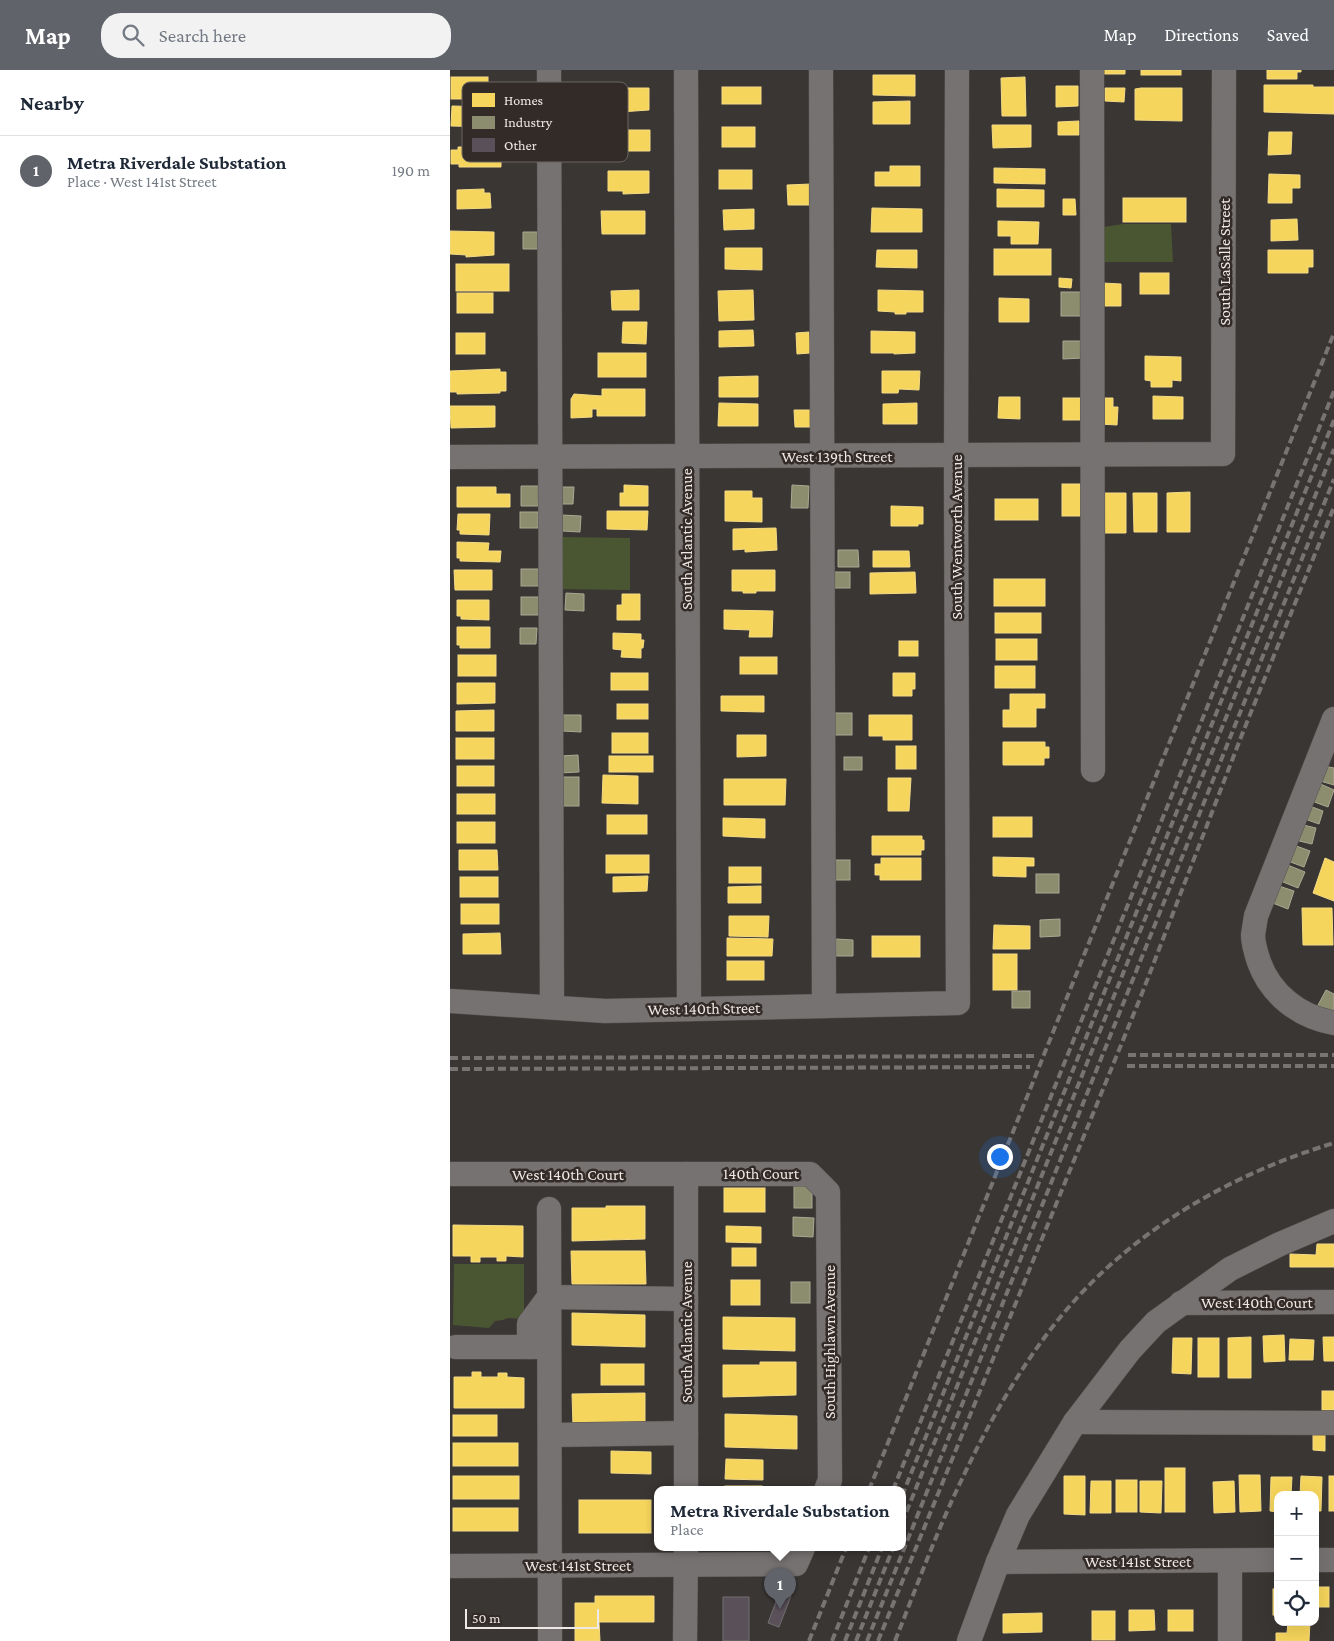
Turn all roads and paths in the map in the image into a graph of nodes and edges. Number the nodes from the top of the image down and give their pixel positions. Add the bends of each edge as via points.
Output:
1 (686, 70) edge
2 (821, 70) edge
3 (957, 70) edge
4 (1092, 70) edge
5 (1224, 70) edge
6 (549, 162) edge
7 (1223, 454) joint
8 (956, 455) junction
9 (1093, 455) junction
10 (550, 456) junction
11 (686, 456) junction
12 (822, 456) junction
13 (450, 457) edge
14 (1334, 719) edge
15 (1093, 770) dead end
16 (450, 1001) edge
17 (958, 1004) joint
18 (824, 1006) junction
19 (552, 1007) junction
20 (689, 1008) junction
21 (1334, 1023) edge
22 (450, 1174) edge
23 (686, 1174) junction
24 (828, 1192) joint
25 (549, 1209) dead end
26 (1334, 1221) edge
27 (549, 1297) junction
28 (686, 1299) junction
29 (1334, 1302) edge
30 (1181, 1303) junction
31 (456, 1346) dead end
32 (539, 1347) junction
33 (1076, 1422) junction
34 (1334, 1423) edge
35 (686, 1433) junction
36 (550, 1435) junction
37 (686, 1486) edge
38 (828, 1486) edge
39 (686, 1556) edge
40 (800, 1556) edge
41 (1230, 1560) junction
42 (1274, 1560) edge
43 (1319, 1560) edge
44 (1334, 1560) edge
45 (998, 1562) junction
46 (550, 1565) junction
47 (450, 1566) edge
48 (550, 1641) edge
49 (685, 1641) edge
50 (970, 1641) edge
51 (1230, 1641) edge

1 - 11 street, South Atlantic Avenue
2 - 12 street
3 - 8 street, South Wentworth Avenue
4 - 9 street
5 - 7 street, South LaSalle Street
6 - 10 street
7 - 9 street, West 139th Street
8 - 9 street, West 139th Street
8 - 12 street, West 139th Street
8 - 17 street, South Wentworth Avenue
9 - 15 street
10 - 11 street, West 139th Street
10 - 13 street, West 139th Street
10 - 19 street
11 - 12 street, West 139th Street
11 - 20 street, South Atlantic Avenue
12 - 18 street
14 - 21 street via 1256,916 1253,936 1262,968 1281,997 1294,1008
16 - 19 street, West 140th Street
17 - 18 street, West 140th Street
18 - 20 street, West 140th Street
19 - 20 street, West 140th Street via 605,1011
22 - 23 street, West 140th Court
23 - 24 street, 140th Court via 810,1174
23 - 28 street, South Atlantic Avenue
24 - 38 street, South Highlawn Avenue
25 - 27 street
26 - 30 street via 1230,1269
27 - 28 street
27 - 32 street
28 - 35 street, South Atlantic Avenue
29 - 30 street, West 140th Court
30 - 33 street via 1156,1322 1130,1350
31 - 32 street
32 - 36 street
33 - 34 street
33 - 45 street via 1018,1515
35 - 36 street
35 - 37 street, South Atlantic Avenue
36 - 46 street
39 - 40 street, West 141st Street
39 - 46 street, West 141st Street
39 - 49 street
41 - 42 street, West 141st Street
41 - 45 street, West 141st Street
41 - 51 street
43 - 44 street
45 - 50 street
46 - 47 street, West 141st Street
46 - 48 street

